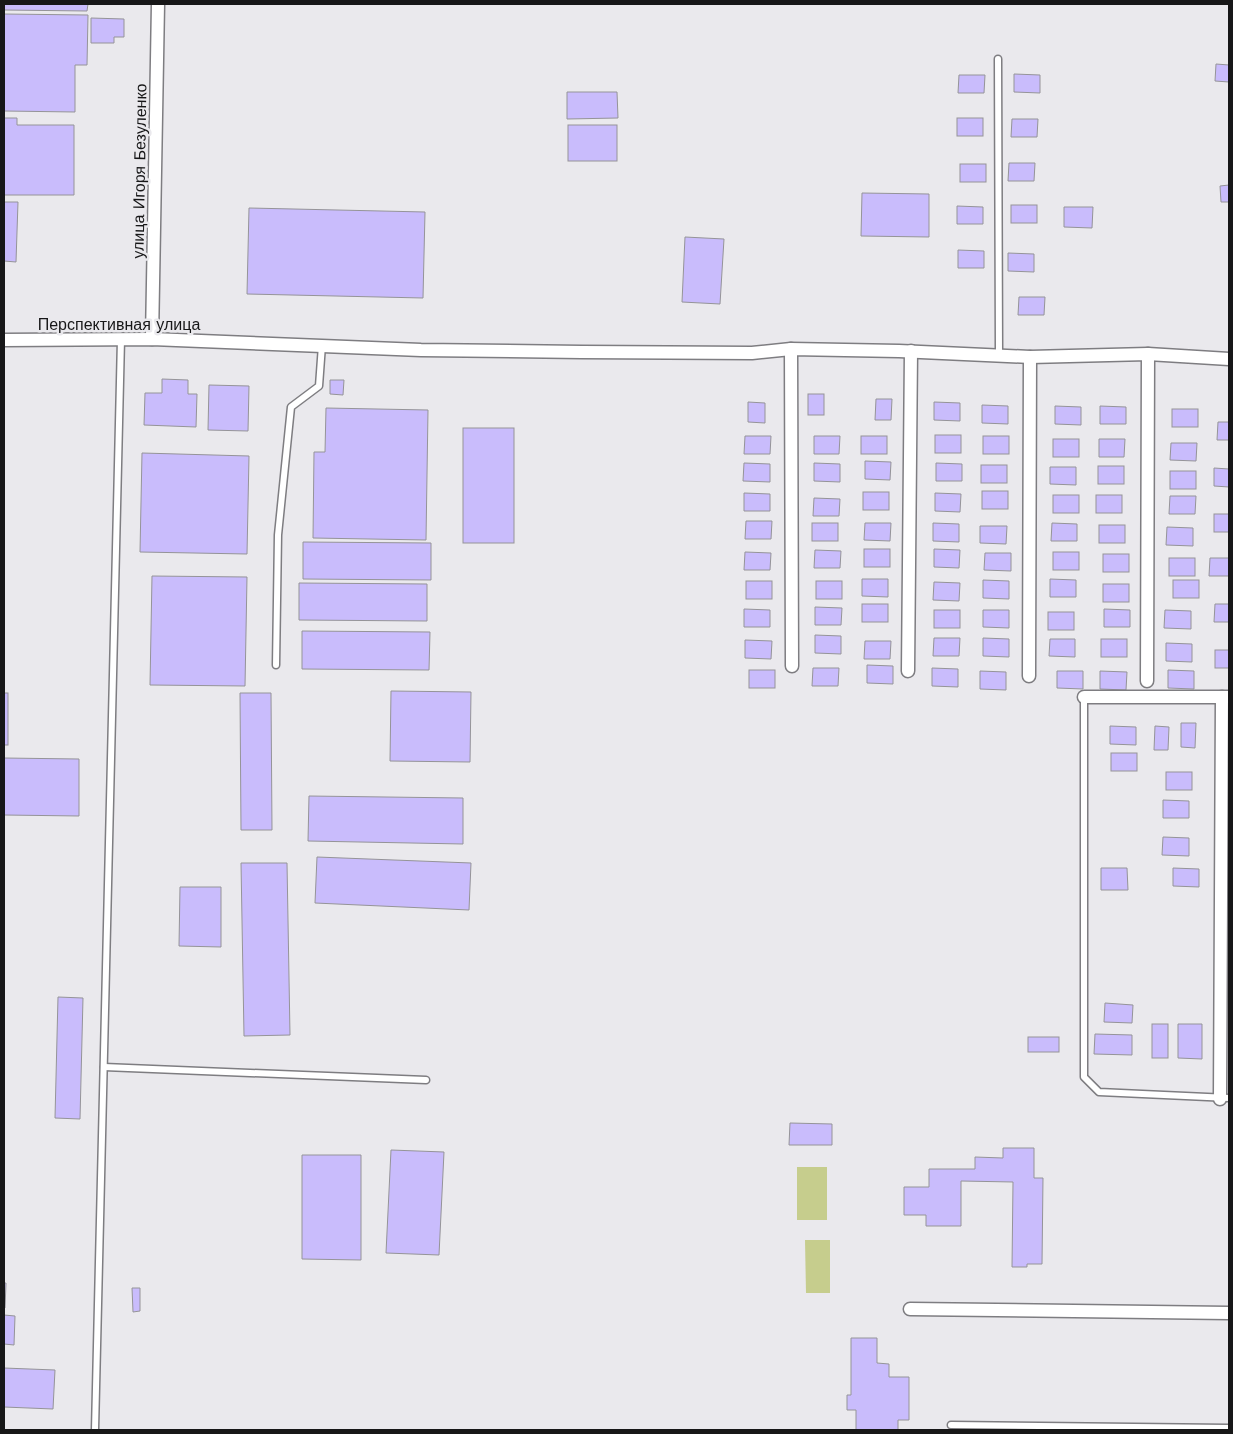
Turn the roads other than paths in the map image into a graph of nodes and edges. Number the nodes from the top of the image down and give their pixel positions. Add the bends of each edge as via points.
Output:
1 (158, 4) edge
2 (998, 59) dead end
3 (121, 339) junction
4 (152, 339) junction
5 (4, 340) edge
6 (322, 345) junction
7 (791, 349) junction
8 (911, 351) junction
9 (1148, 354) junction
10 (999, 355) junction
11 (1030, 357) junction
12 (1229, 359) edge
13 (276, 665) dead end
14 (792, 666) dead end
15 (908, 671) dead end
16 (1029, 676) dead end
17 (1147, 681) dead end
18 (1084, 697) joint
19 (1226, 697) edge
20 (104, 1067) junction
21 (426, 1080) dead end
22 (1225, 1098) edge
23 (910, 1310) dead end
24 (1229, 1312) edge
25 (951, 1425) dead end
26 (1229, 1428) edge
27 (95, 1430) edge

1 - 4 street, улица Игоря Безуленко
2 - 10 lane
3 - 4 street, Перспективная улица
3 - 5 street, Перспективная улица
3 - 20 lane
4 - 6 street, Перспективная улица
6 - 7 street, Перспективная улица via 582,352 752,353
6 - 13 lane via 319,386 290,408 278,536
7 - 8 street, Перспективная улица
7 - 14 street
8 - 10 street, Перспективная улица
8 - 15 street
9 - 11 street, Перспективная улица
9 - 12 street, Перспективная улица
9 - 17 street
10 - 11 street, Перспективная улица
11 - 16 street
18 - 19 street
18 - 22 lane via 1084,1077 1098,1092
19 - 22 street
20 - 21 lane
20 - 27 lane
23 - 24 street
25 - 26 lane

